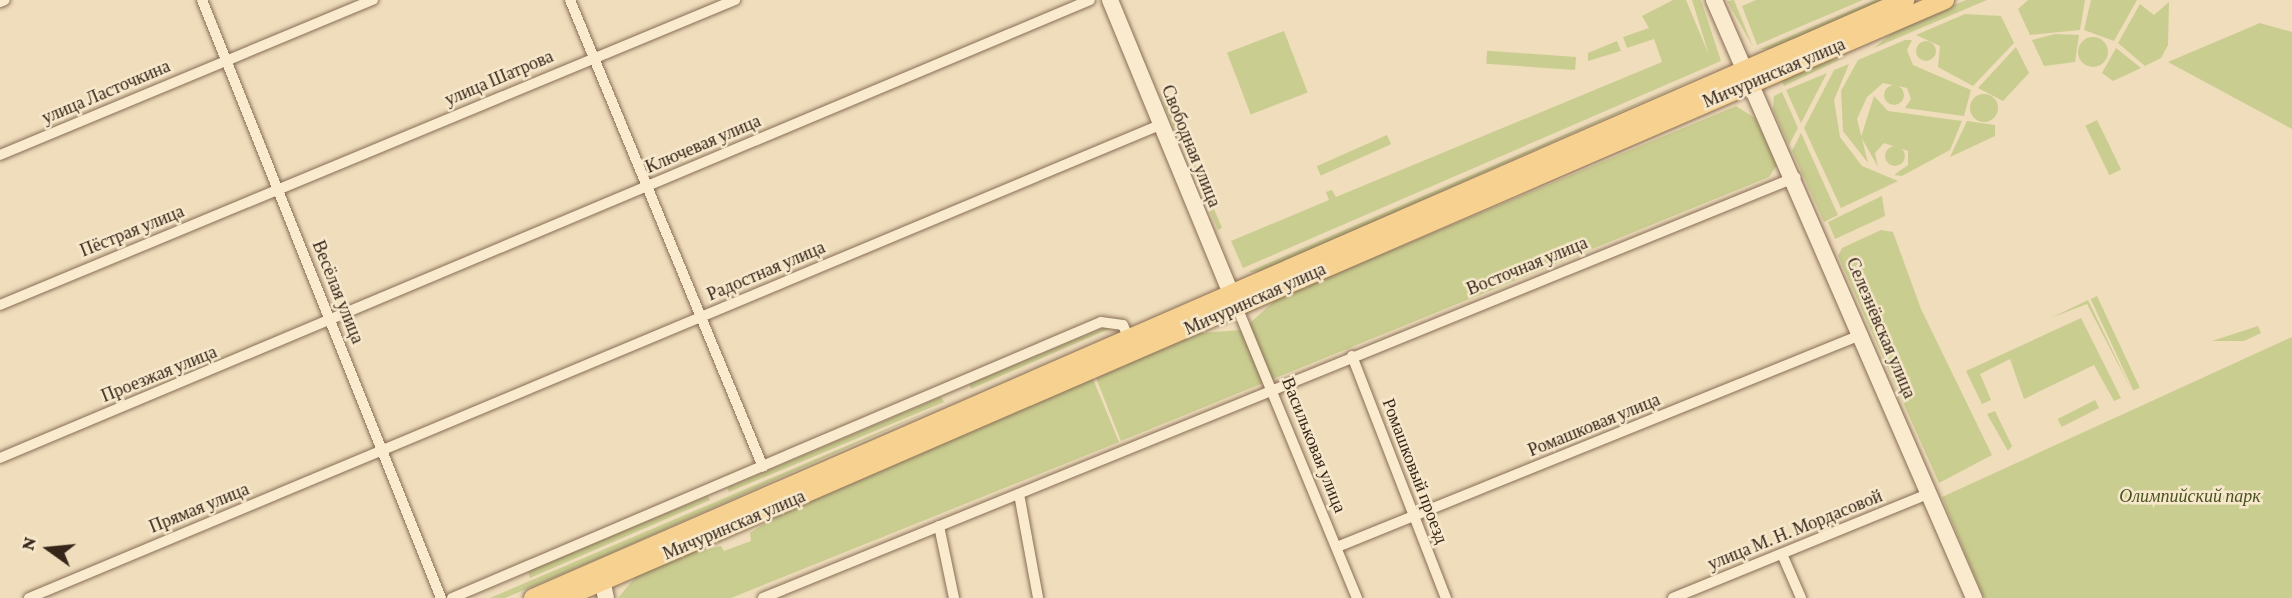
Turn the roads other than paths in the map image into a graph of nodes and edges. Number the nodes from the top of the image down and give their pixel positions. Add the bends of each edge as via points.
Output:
1 (5, 0) edge
2 (202, 0) edge
3 (373, 0) edge
4 (570, 0) edge
5 (735, 0) edge
6 (1090, 0) edge
7 (1110, 0) edge
8 (1714, 0) edge
9 (1905, 0) edge
10 (1945, 0) edge
11 (0, 2) edge
12 (593, 57) junction
13 (226, 61) junction
14 (1747, 75) junction
15 (1161, 124) junction
16 (0, 155) edge
17 (1796, 177) junction
18 (648, 186) junction
19 (277, 190) junction
20 (1234, 300) junction
21 (0, 305) edge
22 (701, 317) junction
23 (331, 323) junction
24 (1863, 333) junction
25 (1129, 340) junction
26 (1352, 356) junction
27 (1273, 390) junction
28 (383, 451) junction
29 (0, 458) edge
30 (763, 467) junction
31 (1930, 493) junction
32 (1018, 494) junction
33 (1413, 517) junction
34 (939, 526) junction
35 (1337, 547) junction
36 (1782, 554) junction
37 (603, 583) edge
38 (29, 598) edge
39 (441, 598) edge
40 (452, 598) edge
41 (533, 598) edge
42 (564, 598) edge
43 (763, 598) edge
44 (954, 598) edge
45 (1038, 598) edge
46 (1357, 598) edge
47 (1446, 598) edge
48 (1673, 598) edge
49 (1801, 598) edge
50 (1974, 598) edge

1 - 11 street
2 - 13 street, Весёлая улица
3 - 13 street, улица Ласточкина
4 - 12 street
5 - 12 street, улица Шатрова
6 - 18 street, Ключевая улица
7 - 15 street, Свободная улица
8 - 14 street, Селезнёвская улица
9 - 14 main road, Мичуринская улица
10 - 14 main road, Мичуринская улица
12 - 18 street
12 - 19 street, улица Шатрова
13 - 16 street, улица Ласточкина
13 - 19 street, Весёлая улица
14 - 17 street, Селезнёвская улица
14 - 20 main road, Мичуринская улица
15 - 20 street, Свободная улица
15 - 22 street, Радостная улица
17 - 24 street, Селезнёвская улица
17 - 26 street, Восточная улица
18 - 22 street
18 - 23 street, Ключевая улица
19 - 21 street, Пёстрая улица
19 - 23 street, Весёлая улица
20 - 25 main road, Мичуринская улица
20 - 27 street, Васильковая улица
20 - 37 main road, Мичуринская улица
22 - 28 street, Радостная улица
22 - 30 street
23 - 28 street, Весёлая улица
23 - 29 street, Проезжая улица
24 - 31 street, Селезнёвская улица
24 - 33 street, Ромашковая улица
25 - 30 street via 1123,325 1101,322
25 - 37 main road, Мичуринская улица
26 - 27 street, Восточная улица
26 - 33 street, Ромашковый проезд
27 - 32 street, Восточная улица
27 - 35 street, Васильковая улица
28 - 38 street, Прямая улица
28 - 39 street, Весёлая улица
30 - 40 street
31 - 36 street, улица М. Н. Мордасовой
31 - 50 street, Селезнёвская улица
32 - 34 street, Восточная улица
32 - 45 street
33 - 35 street, Ромашковая улица
33 - 47 street, Ромашковый проезд
34 - 43 street, Восточная улица
34 - 44 street
35 - 46 street, Васильковая улица
36 - 48 street, улица М. Н. Мордасовой
36 - 49 street
37 - 41 main road, Мичуринская улица
37 - 42 main road, Мичуринская улица

